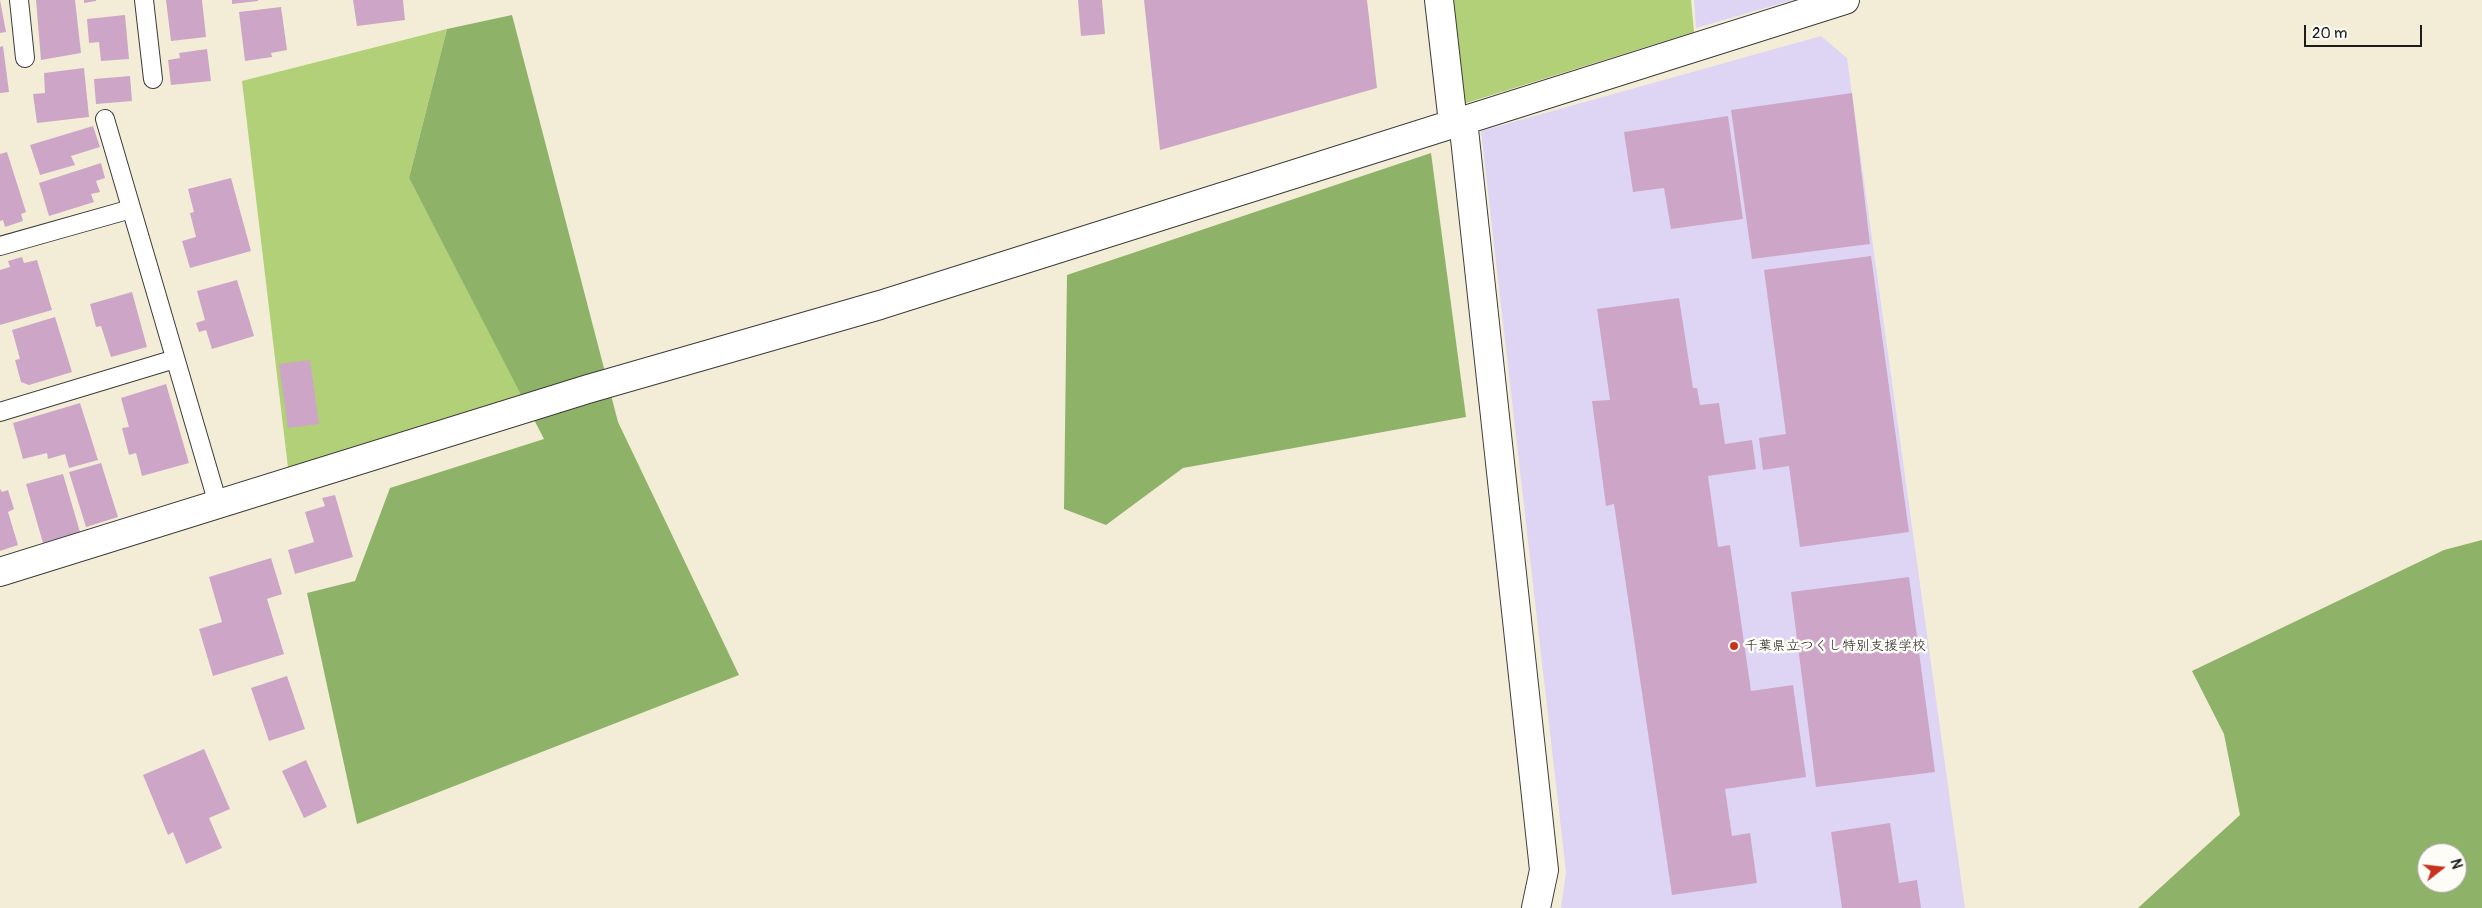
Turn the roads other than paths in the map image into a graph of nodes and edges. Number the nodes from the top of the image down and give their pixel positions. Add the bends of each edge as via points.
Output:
1 (18, 0) edge
2 (144, 0) edge
3 (1440, 0) edge
4 (1845, 0) edge
5 (25, 58) dead end
6 (153, 80) dead end
7 (105, 119) dead end
8 (1458, 122) junction
9 (131, 209) junction
10 (0, 246) edge
11 (175, 359) junction
12 (0, 412) edge
13 (218, 504) junction
14 (0, 572) edge
15 (1536, 908) edge

1 - 5 lane
2 - 6 lane
3 - 8 street
4 - 8 street
7 - 9 lane
8 - 13 street via 880,305 588,389
8 - 15 street via 1544,870
9 - 10 lane
9 - 11 lane
11 - 12 lane
11 - 13 lane
13 - 14 street

